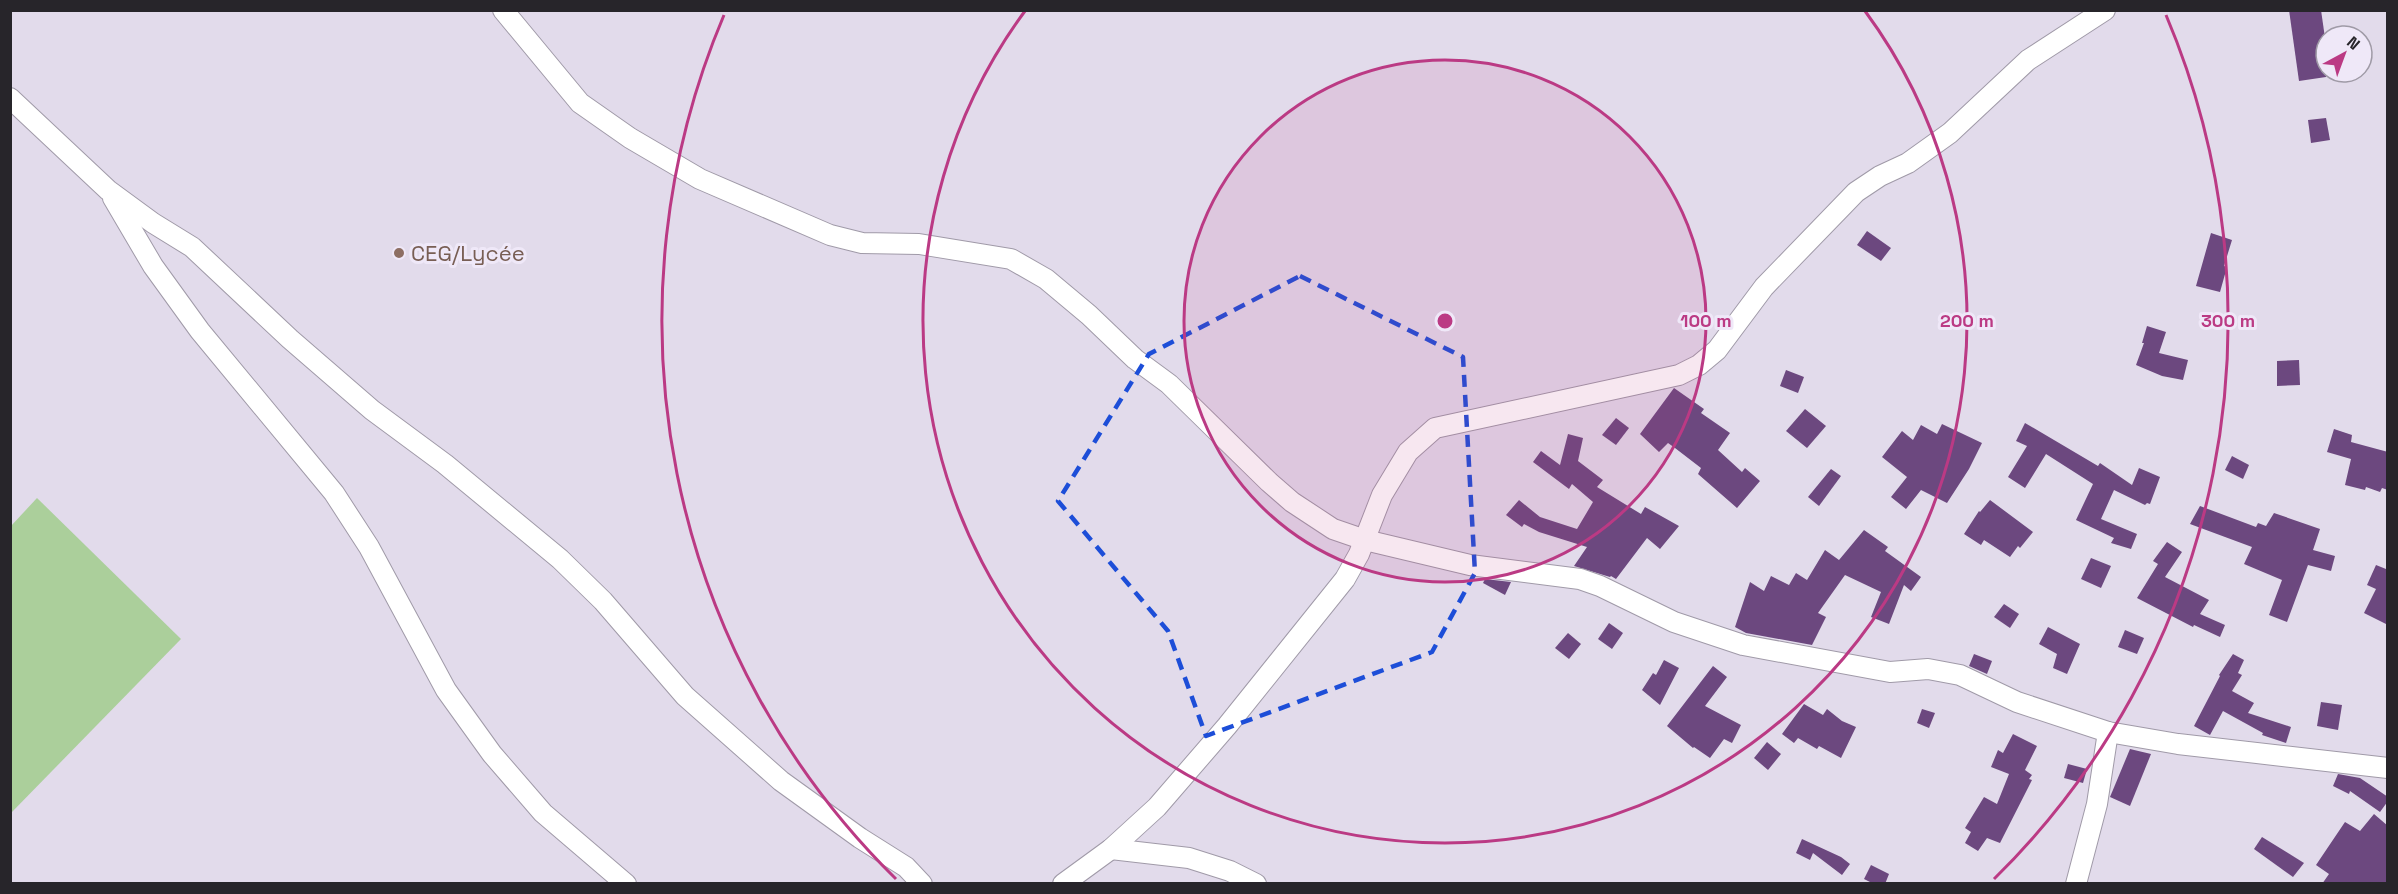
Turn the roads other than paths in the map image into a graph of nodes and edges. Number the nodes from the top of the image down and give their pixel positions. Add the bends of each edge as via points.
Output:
1 (503, 10) edge
2 (2105, 10) edge
3 (10, 98) edge
4 (108, 190) junction
5 (1365, 540) junction
6 (2108, 732) junction
7 (2388, 768) edge
8 (1110, 849) junction
9 (626, 884) edge
10 (922, 884) edge
11 (1063, 884) edge
12 (1256, 884) edge
13 (2076, 884) edge

1 - 5 street via 580,103 700,179 830,235 862,243 919,244 1011,259 1046,279 1135,359 1169,384 1292,502 1333,529
2 - 5 street via 2028,60 1942,139 1856,192 1764,287 1717,350 1699,365 1678,375 1435,428 1408,452 1382,495
3 - 4 street
4 - 9 street via 153,266 200,332 334,492 369,547 446,690 492,754 543,813
4 - 10 street via 192,247 372,410 561,559 686,696 772,773 906,867
5 - 6 street via 1470,565 1580,579 1674,622 1743,645 1890,672 1928,669 1960,675 2017,702
5 - 8 street via 1345,579 1227,726 1157,807
6 - 7 street
6 - 13 street via 2097,804
8 - 11 street
8 - 12 street via 1189,858

